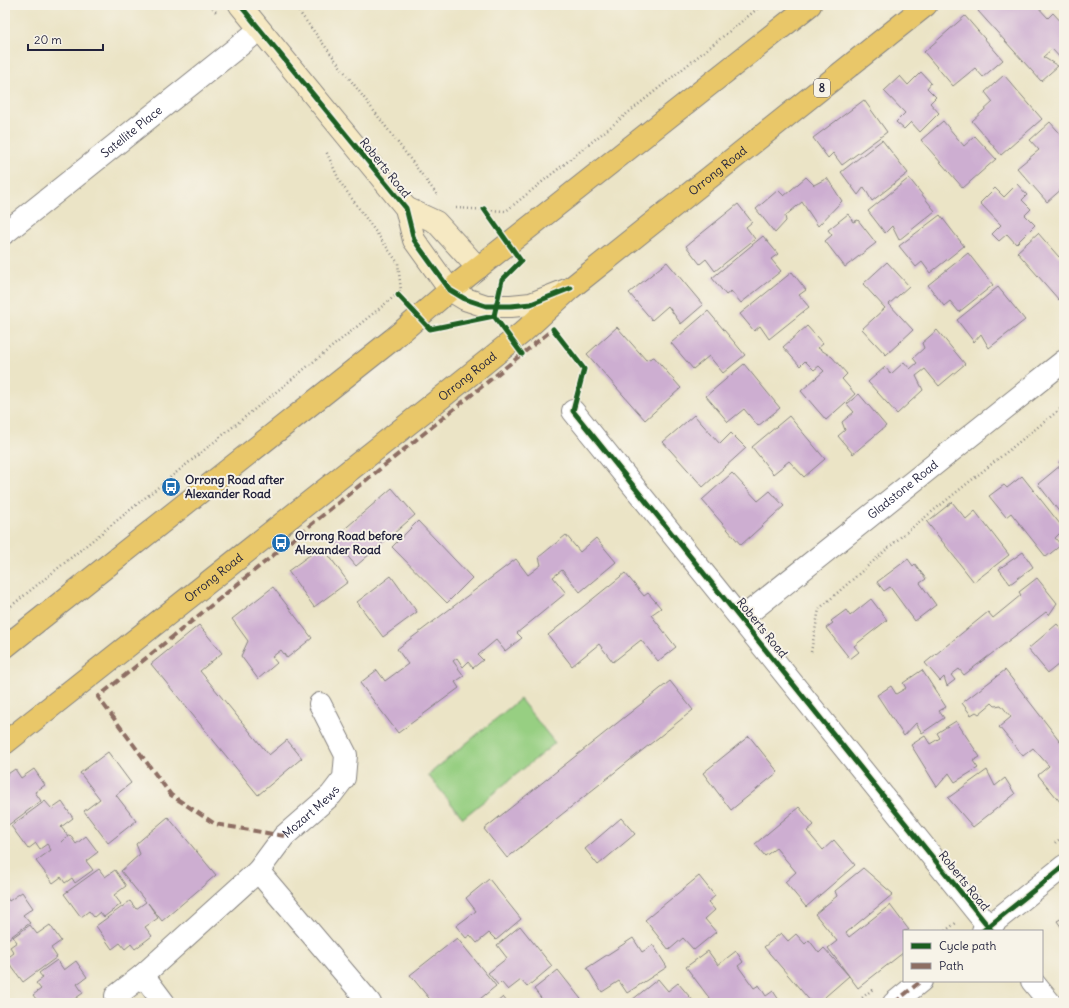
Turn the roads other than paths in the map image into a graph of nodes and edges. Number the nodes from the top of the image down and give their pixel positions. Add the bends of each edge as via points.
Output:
1 (240, 5) edge
2 (810, 5) edge
3 (926, 5) edge
4 (259, 30) junction
5 (406, 208) junction
6 (5, 233) edge
7 (478, 268) junction
8 (571, 288) junction
9 (450, 290) junction
10 (1064, 361) edge
11 (573, 411) dead end
12 (742, 619) junction
13 (5, 647) edge
14 (320, 704) dead end
15 (5, 743) edge
16 (1064, 866) edge
17 (258, 871) junction
18 (988, 929) edge
19 (143, 975) junction
20 (920, 982) edge
21 (1033, 982) edge
22 (116, 996) dead end
23 (164, 1003) edge
24 (370, 1003) edge
25 (894, 1003) edge
26 (1050, 1003) edge

1 - 4 main road, Roberts Road
2 - 7 highway
3 - 8 highway, Orrong Road / 8
4 - 5 main road, Roberts Road
4 - 6 street, Satellite Place
5 - 7 main road, Roberts Road via 436,222
5 - 9 main road, Roberts Road via 414,240
7 - 9 highway
8 - 9 main road, Roberts Road via 531,304 511,306 486,306 465,299
8 - 15 highway, Orrong Road / 8 via 522,333
9 - 13 highway
10 - 12 street, Gladstone Road
11 - 12 street, Roberts Road
12 - 18 street, Roberts Road
14 - 17 street, Mozart Mews via 346,755 344,778 330,795 284,836
16 - 18 street
17 - 19 street, Mozart Mews
17 - 24 street
19 - 22 street, Mozart Mews
19 - 23 street
20 - 25 street
21 - 26 street

